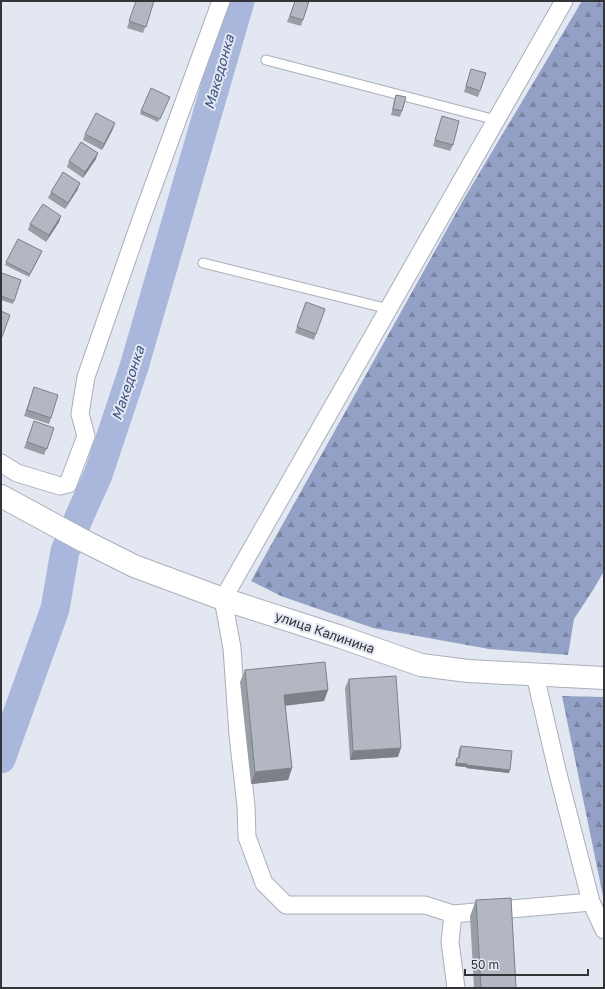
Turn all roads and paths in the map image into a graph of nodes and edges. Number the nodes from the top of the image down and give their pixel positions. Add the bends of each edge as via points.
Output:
1 (221, 1) edge
2 (564, 1) edge
3 (266, 60) dead end
4 (496, 120) junction
5 (203, 263) dead end
6 (389, 309) junction
7 (1, 463) edge
8 (1, 496) edge
9 (223, 599) junction
10 (535, 675) junction
11 (604, 678) edge
12 (591, 902) junction
13 (453, 914) junction
14 (604, 930) edge
15 (456, 988) edge

1 - 7 street via 86,377 80,414 86,436 68,484 60,486 17,473
2 - 4 street
3 - 4 lane
4 - 6 street
5 - 6 lane
6 - 9 street
8 - 9 main road, улица Калинина via 134,566
9 - 10 main road, улица Калинина via 421,665
9 - 13 street via 232,648 247,837 264,883 286,905 425,905
10 - 11 main road, улица Калинина
10 - 12 street
12 - 13 street
12 - 14 street
13 - 15 street via 450,942

